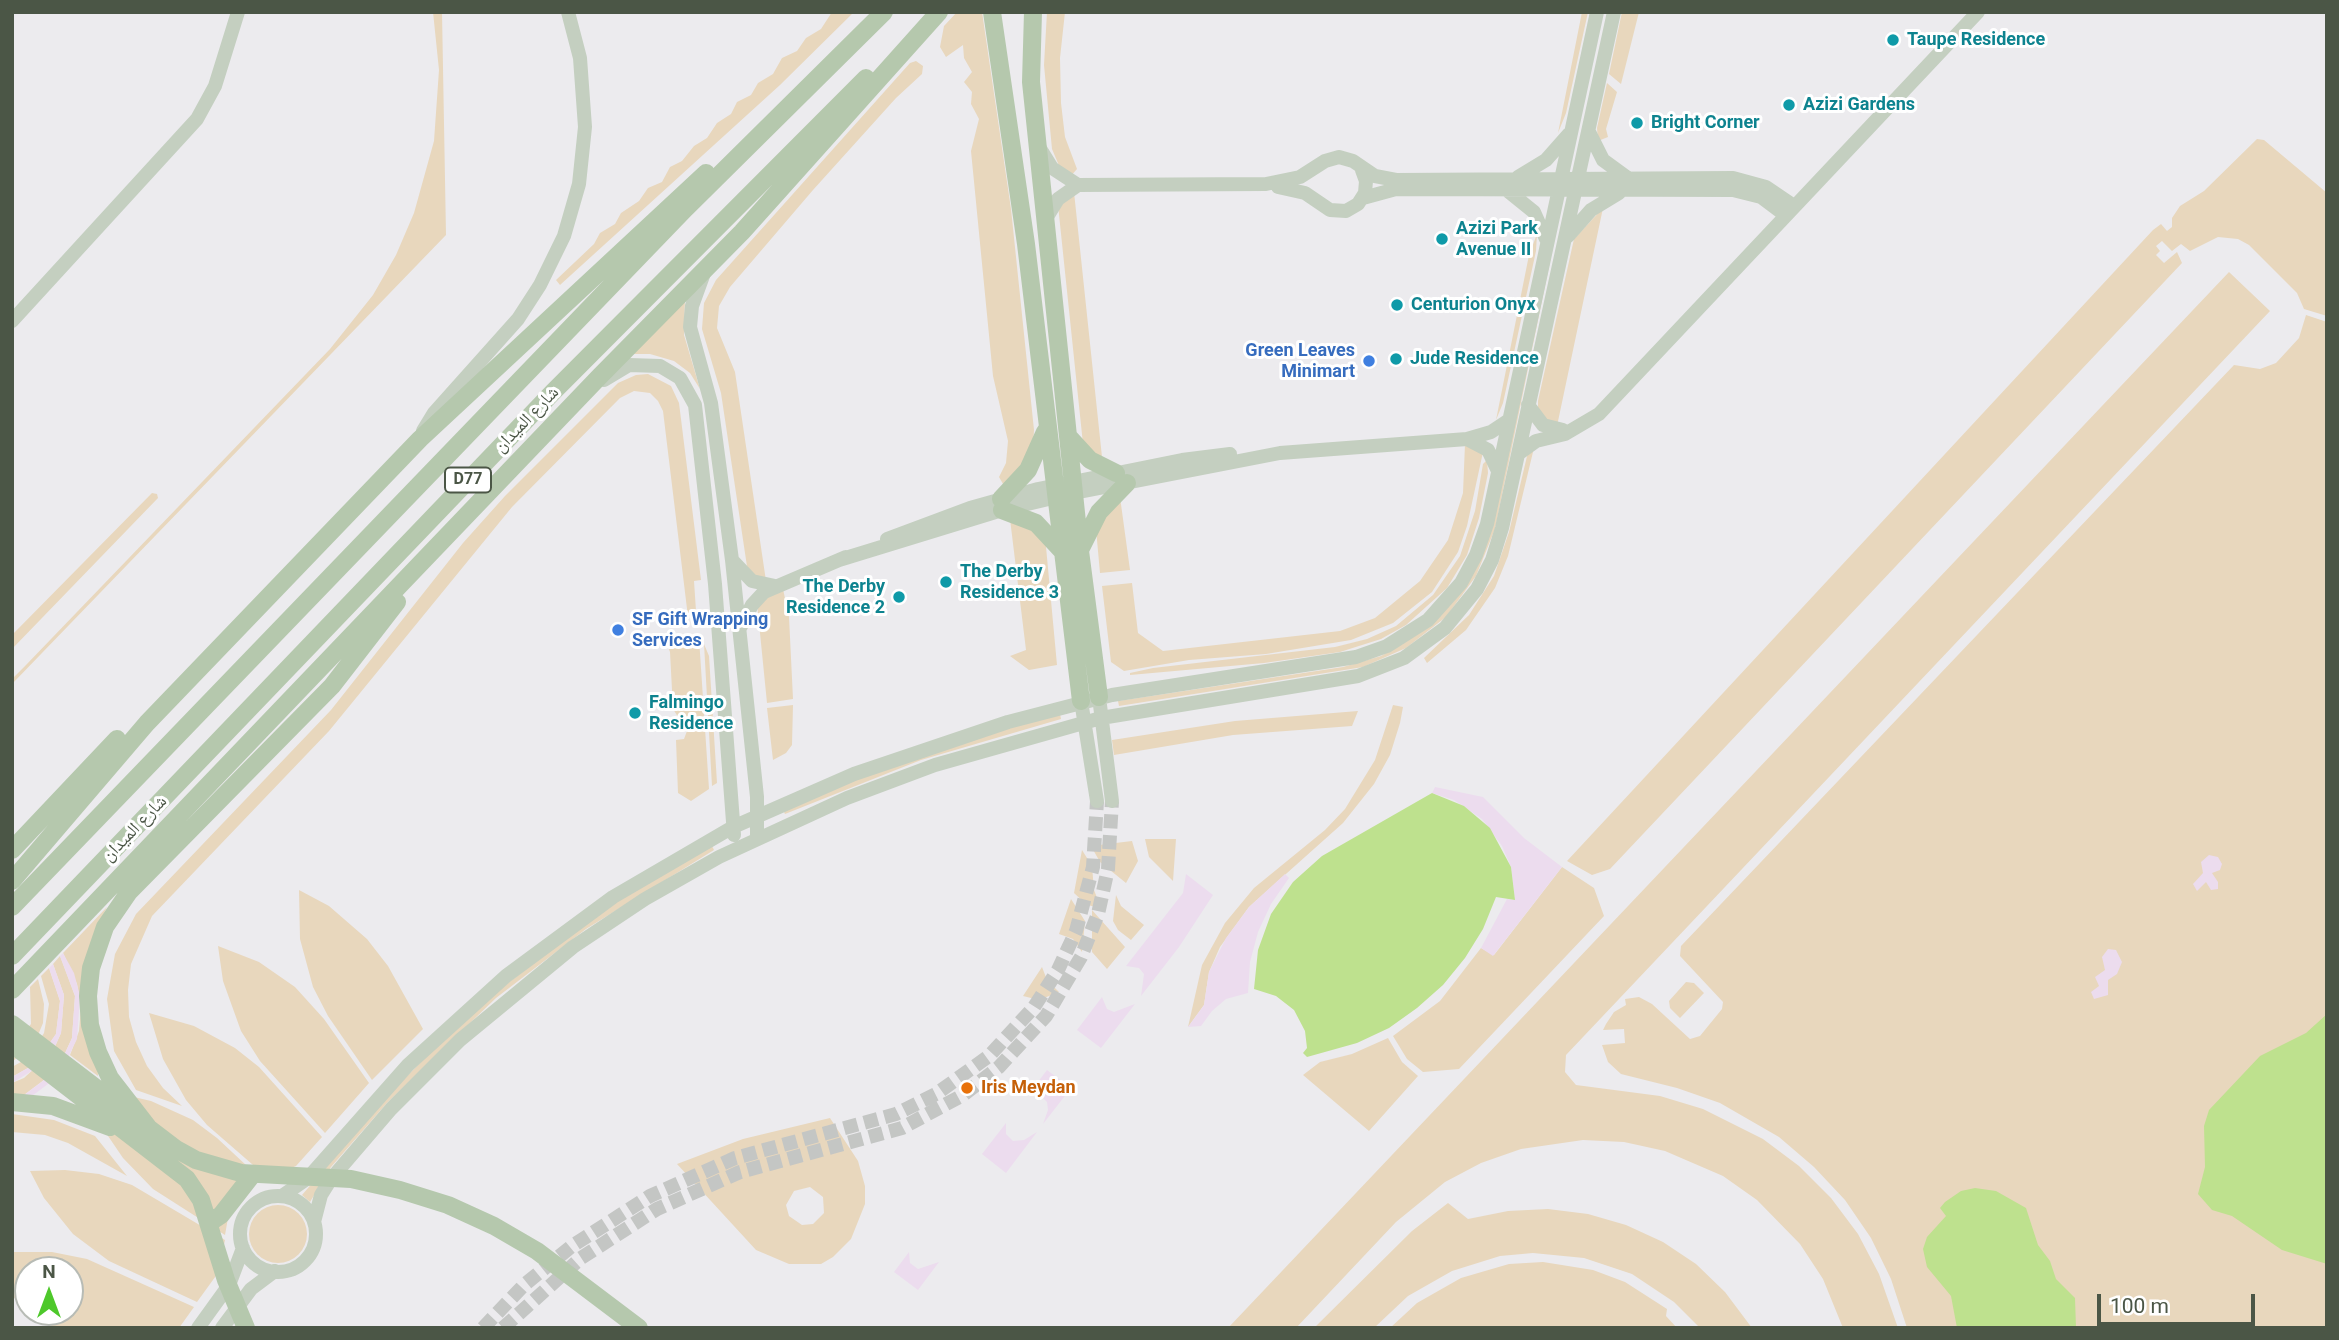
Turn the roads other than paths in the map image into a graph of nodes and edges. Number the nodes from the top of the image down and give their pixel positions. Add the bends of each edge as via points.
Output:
1 (239, 12) edge
2 (568, 12) edge
3 (884, 12) edge
4 (933, 12) edge
5 (939, 12) edge
6 (992, 12) edge
7 (1033, 12) edge
8 (1597, 12) edge
9 (1614, 12) edge
10 (1978, 12) edge
11 (783, 112) junction
12 (1572, 130) junction
13 (1589, 131) junction
14 (1037, 143) junction
15 (1318, 168) junction
16 (1362, 170) junction
17 (1517, 178) junction
18 (1266, 184) junction
19 (1078, 185) junction
20 (1560, 185) junction
21 (1577, 185) junction
22 (1627, 186) junction
23 (1507, 190) junction
24 (1363, 198) junction
25 (1316, 199) junction
26 (1789, 210) junction
27 (1045, 220) junction
28 (1547, 242) junction
29 (1564, 244) junction
30 (706, 268) junction
31 (12, 321) edge
32 (1528, 405) junction
33 (565, 412) junction
34 (1509, 421) junction
35 (1046, 428) junction
36 (1572, 430) junction
37 (1068, 436) junction
38 (420, 439) junction
39 (1467, 439) junction
40 (1518, 454) junction
41 (1498, 471) junction
42 (1121, 478) junction
43 (1073, 488) junction
44 (1054, 492) junction
45 (1002, 505) junction
46 (436, 547) junction
47 (1062, 551) junction
48 (1080, 551) junction
49 (732, 560) junction
50 (776, 586) junction
51 (740, 628) junction
52 (176, 692) junction
53 (1099, 697) junction
54 (1081, 701) junction
55 (1101, 718) junction
56 (1085, 722) junction
57 (757, 815) junction
58 (733, 827) junction
59 (757, 838) junction
60 (734, 849) junction
61 (12, 850) edge
62 (12, 880) edge
63 (12, 906) edge
64 (12, 956) edge
65 (12, 990) edge
66 (12, 1024) edge
67 (12, 1044) edge
68 (12, 1102) edge
69 (142, 1133) junction
70 (253, 1174) junction
71 (282, 1196) junction
72 (314, 1222) junction
73 (209, 1223) junction
74 (243, 1248) junction
75 (275, 1271) junction
76 (198, 1328) edge
77 (222, 1328) edge
78 (246, 1328) edge
79 (639, 1328) edge

1 - 31 street via 215,86 197,119
2 - 38 street via 580,58 585,127 579,184 564,236 523,311 434,413
3 - 11 main road, شارع الميدان / D77
4 - 64 main road, شارع الميدان / D77 via 554,392
5 - 30 main road
6 - 35 main road via 1018,183
7 - 14 main road via 1030,64
8 - 12 street
9 - 13 street
10 - 26 street
11 - 38 main road via 729,152
11 - 63 main road, شارع الميدان / D77
12 - 17 street via 1546,160
12 - 20 street
13 - 21 street
13 - 22 street via 1603,160
14 - 19 street via 1052,169
14 - 27 main road
15 - 16 street via 1339,157
15 - 18 street
15 - 25 street via 1312,183
16 - 17 street via 1396,180
16 - 24 street via 1366,181
17 - 20 street
18 - 19 street
18 - 25 street
19 - 27 street via 1058,199
20 - 21 street
20 - 23 street
20 - 28 street
21 - 22 street
21 - 29 street
22 - 26 street via 1744,179 1766,187
22 - 29 street via 1591,210
23 - 24 street via 1396,189
23 - 28 street via 1534,212
24 - 25 street via 1341,211 1325,208
26 - 36 street via 1604,409
27 - 37 main road
28 - 34 street
29 - 32 street
30 - 33 main road
30 - 49 street via 692,306 690,327 711,403
32 - 36 street via 1548,428
32 - 40 street
33 - 46 main road
33 - 58 street via 615,372 637,364 667,369 680,378 692,397 715,584
34 - 39 street
34 - 41 street
35 - 44 main road
35 - 45 main road via 1028,470
36 - 40 street via 1536,441
37 - 42 main road via 1090,460
37 - 43 main road
38 - 52 main road
39 - 41 street via 1488,450
39 - 42 street via 1198,458
40 - 55 street via 1502,528 1485,575 1457,616 1419,649 1374,672 1342,680
41 - 53 street via 1485,532 1469,569 1440,608 1401,639 1340,661
42 - 43 street
42 - 48 main road
43 - 44 street
43 - 48 main road
44 - 45 street
44 - 47 main road
45 - 47 main road via 1037,523
45 - 50 street
46 - 65 main road
46 - 69 main road via 332,686 129,892 99,940 89,982 90,1024 98,1052
47 - 54 main road
48 - 53 main road
49 - 50 street via 752,582
49 - 51 street
50 - 51 street via 754,601
51 - 57 street
52 - 61 main road via 143,711
52 - 62 main road
53 - 54 street
53 - 55 street
54 - 56 street
54 - 57 street via 898,758
55 - 56 street
55 - 56 street via 1104,801
56 - 59 street via 891,781
57 - 58 street
57 - 59 street
58 - 60 street
58 - 71 street via 613,897 506,976 408,1065 308,1178
59 - 60 street
60 - 72 street via 608,923 469,1032 409,1089 337,1171 321,1195
66 - 69 main road
67 - 69 main road
68 - 69 main road via 71,1111
69 - 70 main road via 196,1160
69 - 73 main road via 187,1180
70 - 73 main road via 221,1215
70 - 79 main road via 351,1180 448,1205 537,1251
71 - 72 street via 302,1204
71 - 74 street via 267,1198 248,1211 240,1233
72 - 75 street via 316,1236 309,1255 294,1268
73 - 78 main road
74 - 75 street via 256,1264
74 - 76 street via 229,1285
75 - 77 street via 251,1289

